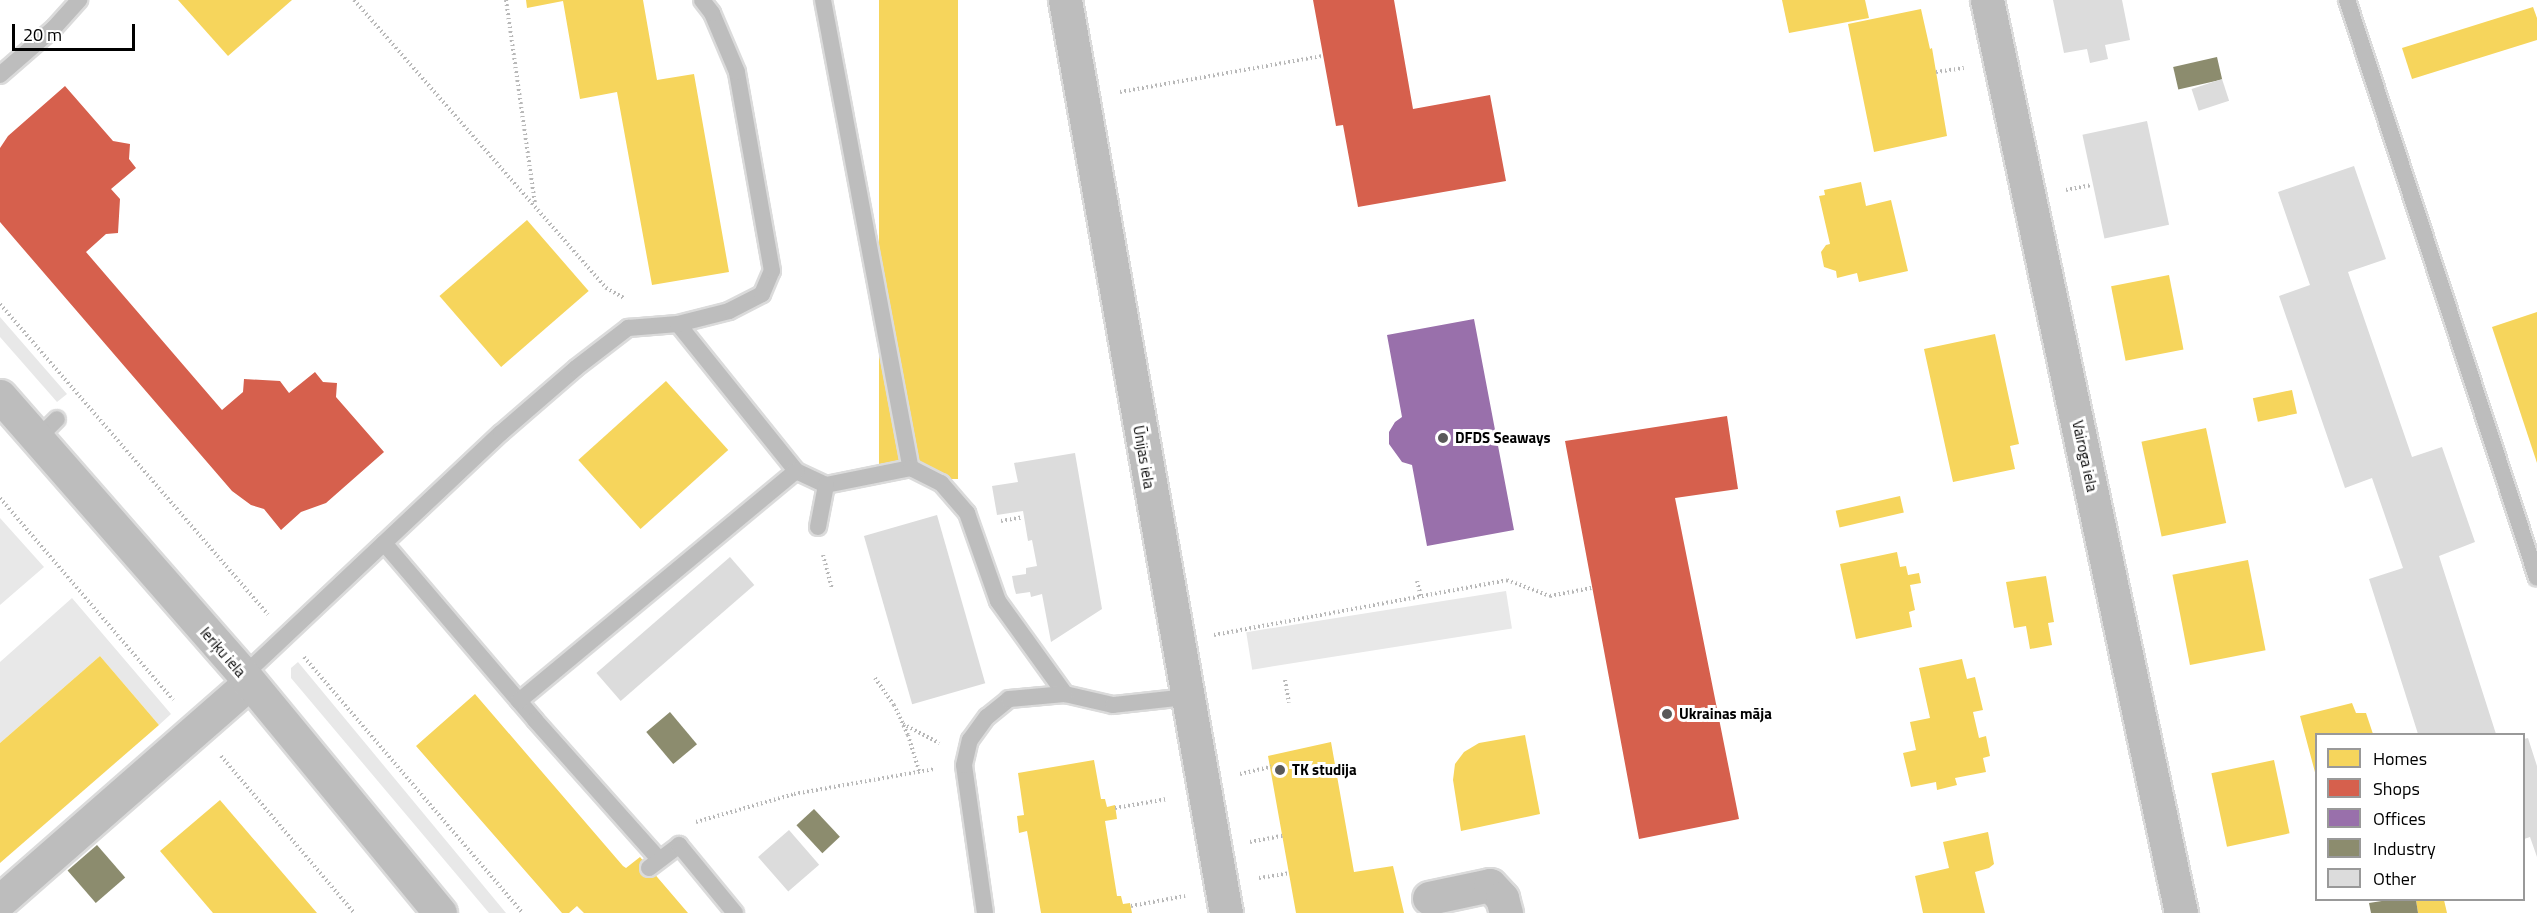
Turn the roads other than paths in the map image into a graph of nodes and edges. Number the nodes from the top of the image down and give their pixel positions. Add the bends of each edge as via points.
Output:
1 (79, 0) edge
2 (702, 0) edge
3 (823, 0) edge
4 (1065, 0) edge
5 (1987, 0) edge
6 (2347, 0) edge
7 (0, 75) edge
8 (678, 324) junction
9 (0, 396) edge
10 (910, 468) junction
11 (796, 471) junction
12 (826, 485) junction
13 (818, 527) dead end
14 (384, 543) junction
15 (2537, 579) edge
16 (246, 679) junction
17 (1065, 694) junction
18 (1187, 697) junction
19 (519, 701) junction
20 (1429, 898) dead end
21 (0, 901) edge
22 (440, 913) edge
23 (735, 913) edge
24 (985, 913) edge
25 (1226, 913) edge
26 (1506, 913) edge
27 (2181, 913) edge

1 - 7 lane via 54,28
2 - 8 lane via 712,13 738,72 772,271 762,294 729,311
3 - 10 lane
4 - 18 street, Ūnijas iela
5 - 27 street, Vairoga iela
6 - 15 lane
8 - 11 lane
8 - 14 lane via 628,328 501,433
9 - 16 street, Ieriķu iela via 47,429
10 - 12 lane
10 - 17 lane via 941,483 967,513 998,601
11 - 12 lane
11 - 19 lane
12 - 13 lane
14 - 16 lane via 286,635
14 - 19 lane
16 - 21 street
16 - 22 street, Ieriķu iela
17 - 18 lane via 1113,705
17 - 24 lane via 1009,699 987,717 970,740 964,765
18 - 25 street, Ūnijas iela
19 - 23 lane via 654,864 679,845
20 - 26 street via 1490,885 1502,898

